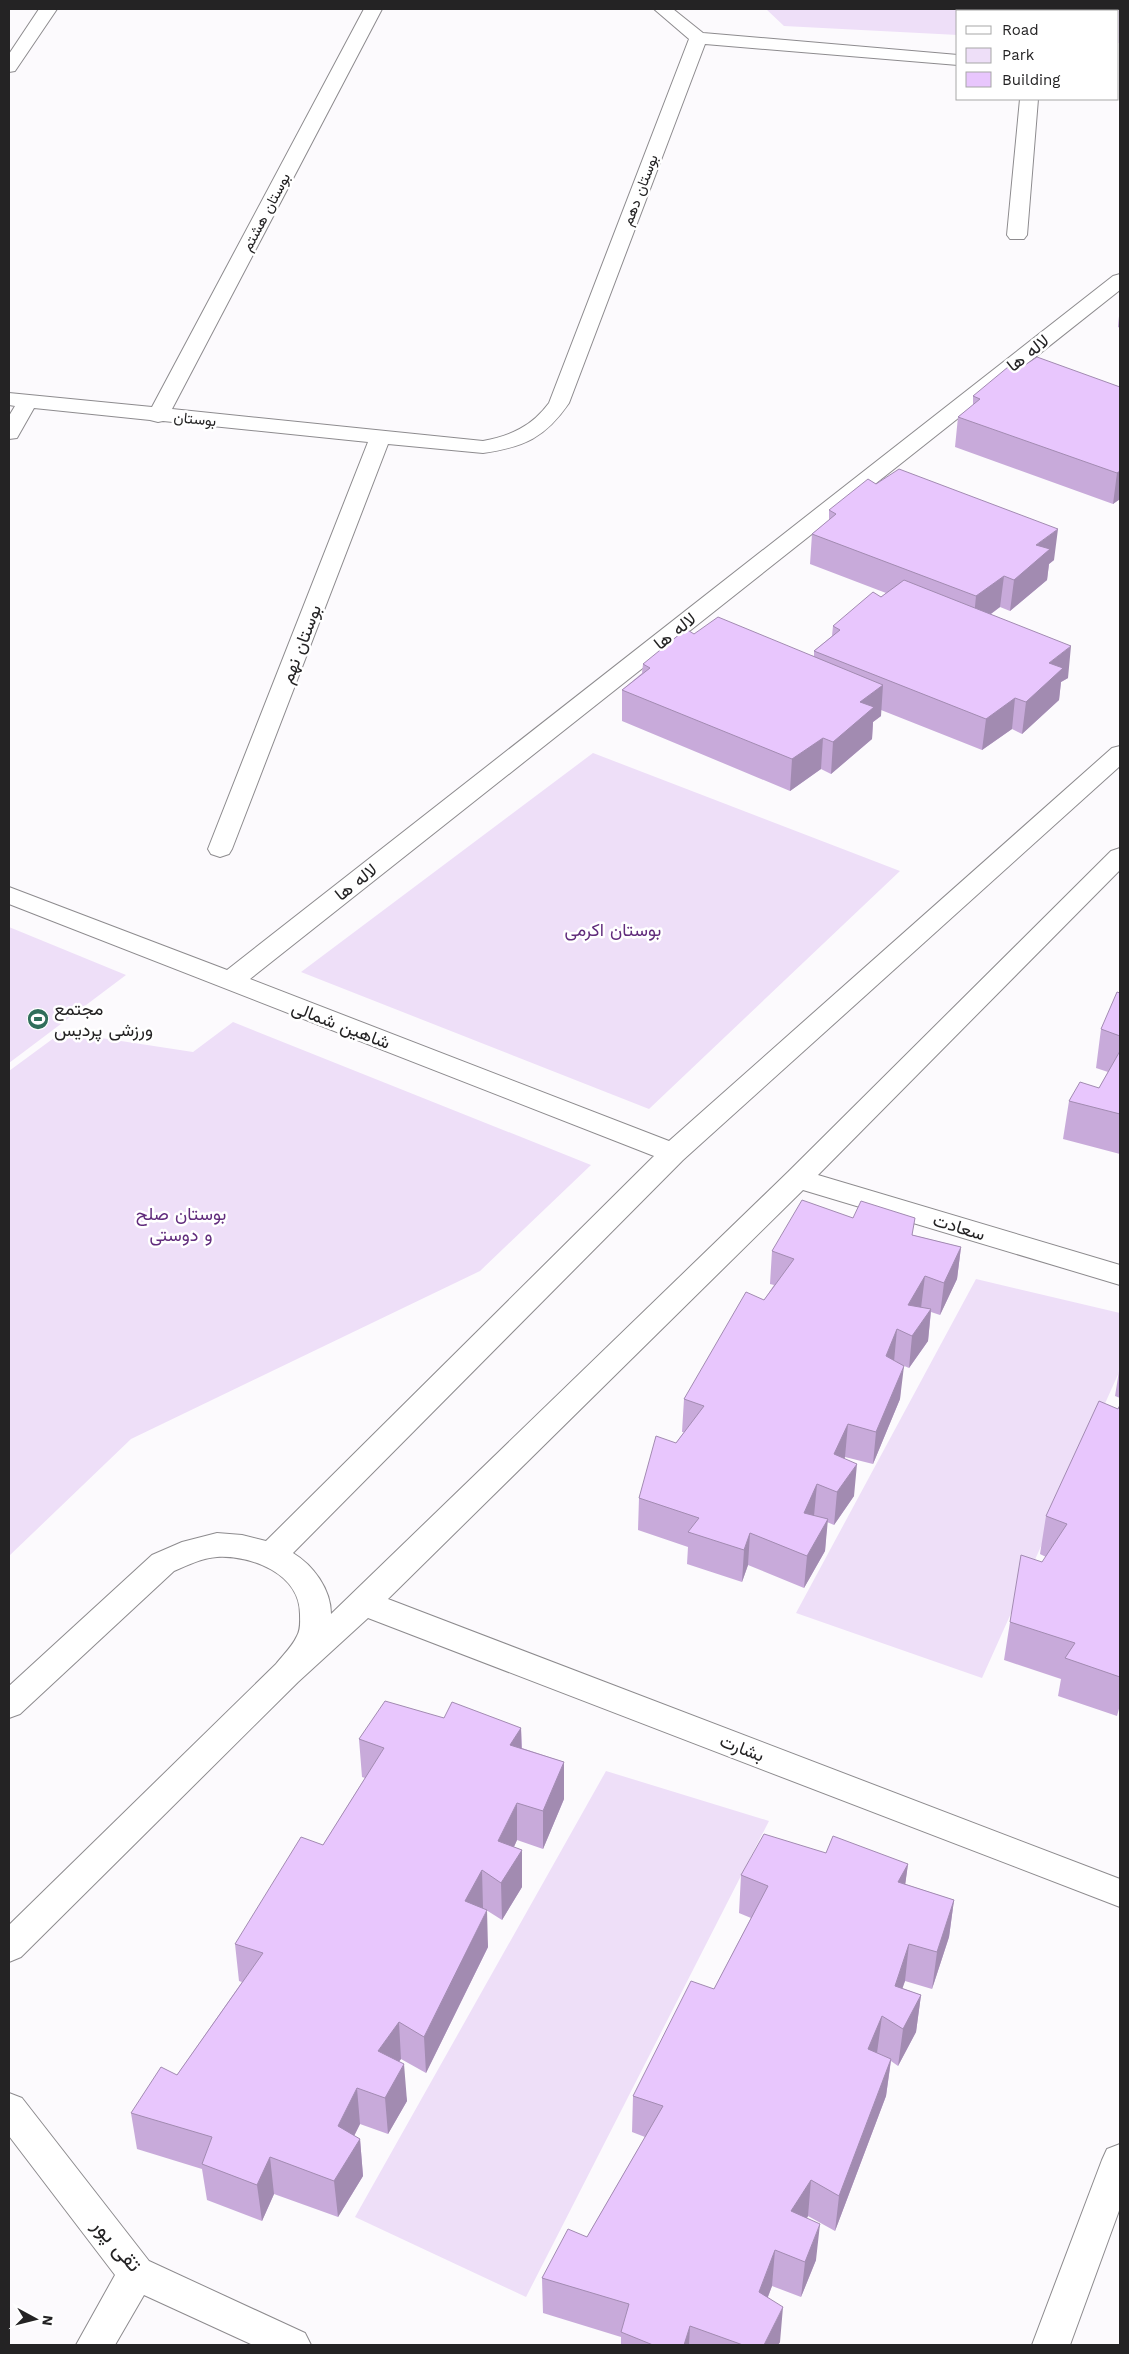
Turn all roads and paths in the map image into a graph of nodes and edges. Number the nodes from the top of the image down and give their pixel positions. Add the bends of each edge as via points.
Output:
1 (48, 9) edge
2 (374, 9) edge
3 (663, 9) edge
4 (698, 38) junction
5 (956, 60) edge
6 (9, 67) edge
7 (1029, 100) edge
8 (1017, 235) dead end
9 (1120, 280) edge
10 (18, 400) edge
11 (158, 416) junction
12 (9, 433) edge
13 (380, 438) junction
14 (1119, 757) edge
15 (220, 849) dead end
16 (1120, 856) edge
17 (9, 895) edge
18 (229, 982) junction
19 (673, 1153) junction
20 (798, 1179) junction
21 (1120, 1275) edge
22 (271, 1555) junction
23 (364, 1603) junction
24 (286, 1673) junction
25 (9, 1705) edge
26 (1120, 1893) edge
27 (9, 1947) edge
28 (9, 2109) edge
29 (1120, 2160) edge
30 (136, 2273) junction
31 (95, 2345) edge
32 (292, 2345) edge
33 (1051, 2345) edge

1 - 6 street
2 - 11 street, بوستان هشتم
3 - 4 street
4 - 5 street
4 - 13 street, بوستان دهم via 559,403 549,419 532,433 511,443 483,447
7 - 8 street
9 - 18 street, لاله ها
10 - 11 street, بوستان
10 - 12 street
11 - 13 street, بوستان
13 - 15 street, بوستان نهم
14 - 19 street
16 - 20 street
17 - 18 street, شاهین شمالی
18 - 19 street, شاهین شمالی
19 - 22 street
20 - 21 street, سعادت
20 - 23 street
22 - 24 street via 283,1559 304,1578 315,1600 316,1626 306,1651
22 - 25 street via 255,1548 224,1544 192,1550 163,1562
23 - 24 street
23 - 26 street, بشارت
24 - 27 street
28 - 30 street, تقی پور
29 - 33 street
30 - 31 street
30 - 32 street, تقی پور

